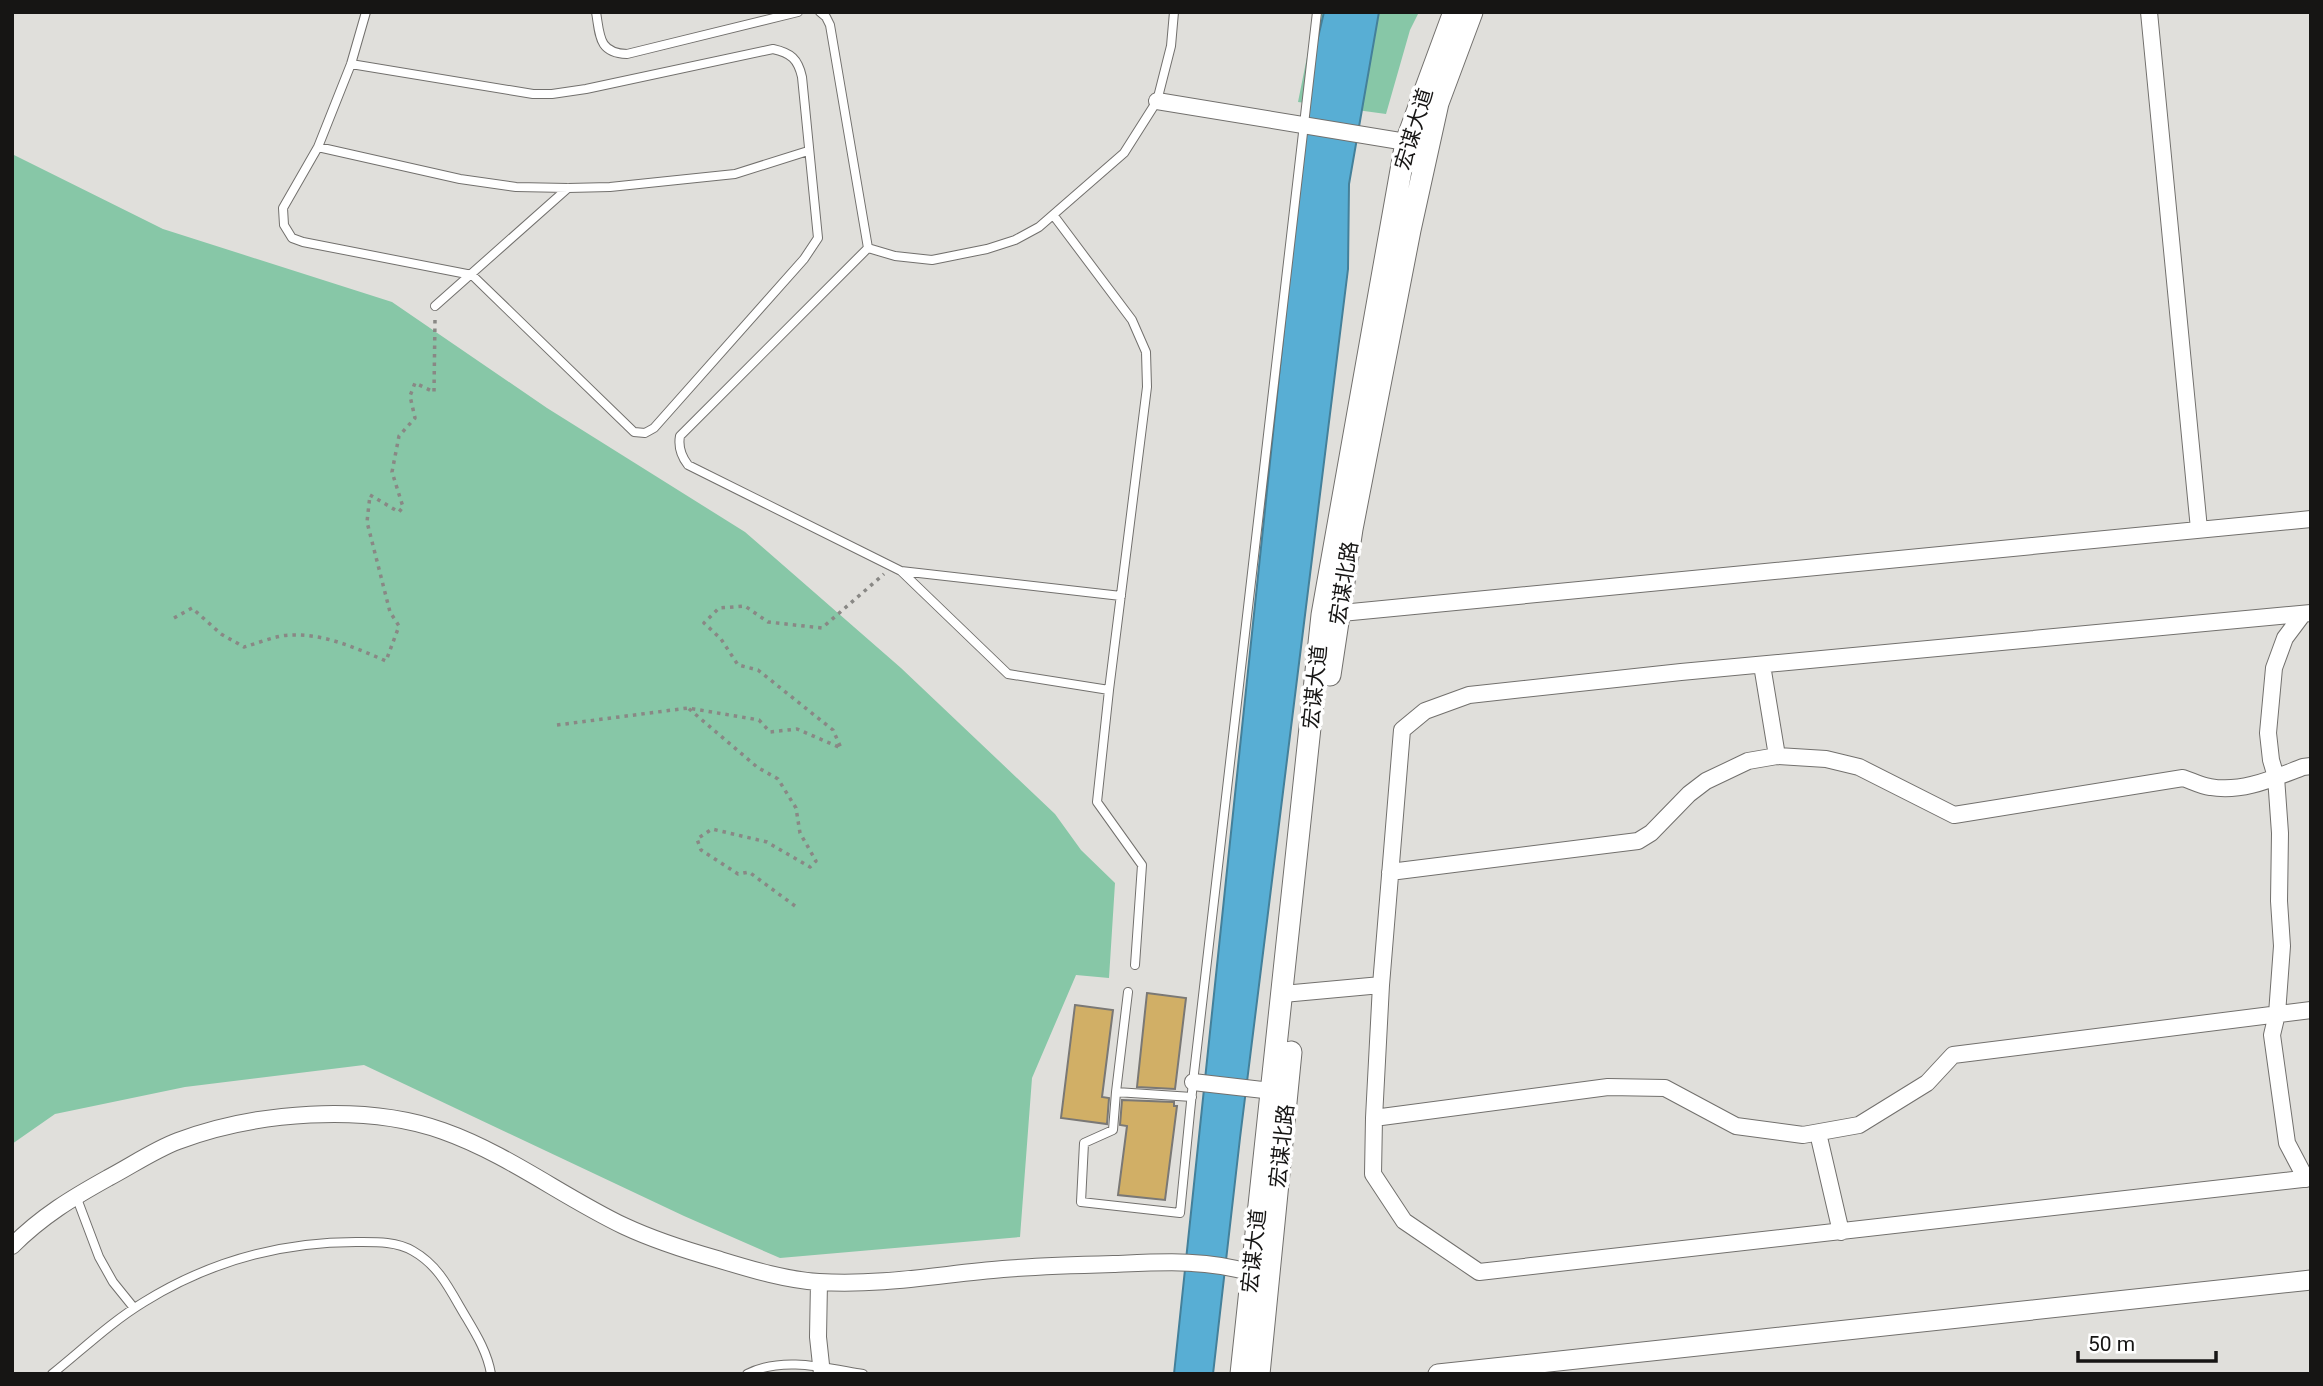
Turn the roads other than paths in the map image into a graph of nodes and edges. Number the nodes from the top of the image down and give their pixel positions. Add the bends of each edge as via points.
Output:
1 (366, 12) edge
2 (596, 12) edge
3 (799, 12) edge
4 (820, 12) edge
5 (1174, 12) edge
6 (1317, 12) edge
7 (1454, 12) edge
8 (1472, 12) edge
9 (2149, 12) edge
10 (351, 64) junction
11 (1157, 101) junction
12 (1304, 126) junction
13 (1406, 142) junction
14 (318, 147) junction
15 (808, 151) junction
16 (568, 188) junction
17 (1054, 216) junction
18 (868, 248) junction
19 (472, 275) junction
20 (435, 306) road end
21 (2311, 519) edge
22 (2199, 529) junction
23 (896, 569) junction
24 (1121, 596) junction
25 (1331, 614) junction
26 (2307, 614) edge
27 (1762, 664) junction
28 (1109, 690) junction
29 (1777, 756) junction
30 (2311, 766) edge
31 (2276, 777) junction
32 (1390, 872) junction
33 (1135, 965) dead end
34 (1381, 985) junction
35 (1128, 992) dead end
36 (1290, 994) junction
37 (2311, 1010) edge
38 (2277, 1014) junction
39 (1192, 1090) junction
40 (1116, 1092) junction
41 (1280, 1092) junction
42 (1374, 1118) junction
43 (1818, 1133) junction
44 (2308, 1179) edge
45 (76, 1196) junction
46 (1841, 1232) junction
47 (12, 1246) edge
48 (1252, 1273) junction
49 (2311, 1280) edge
50 (820, 1282) junction
51 (134, 1308) junction
52 (822, 1371) edge
53 (52, 1374) edge
54 (491, 1374) edge
55 (747, 1374) edge
56 (863, 1374) edge
57 (1241, 1374) edge
58 (1259, 1374) edge
59 (1438, 1374) edge

1 - 10 lane
2 - 3 lane via 604,46 627,54
4 - 18 lane via 830,25
5 - 11 lane
6 - 12 lane
7 - 13 main road, 宏谋大道
8 - 25 main road, 宏谋北路 via 1438,103
9 - 22 street
10 - 14 lane
10 - 15 lane via 552,94 773,49 791,55 799,64
11 - 12 street
11 - 17 lane via 1124,153
12 - 13 street
12 - 39 lane
13 - 25 main road, 宏谋大道
14 - 16 lane via 460,179
14 - 19 lane via 284,208 284,225 292,238
15 - 16 lane via 735,174
15 - 19 lane via 818,238 649,432 630,429
16 - 19 lane
17 - 18 lane via 1016,240 932,260
17 - 24 lane via 1132,320 1146,352 1147,387
18 - 23 lane via 680,436 679,443 688,465
19 - 20 lane
21 - 22 street
22 - 25 street
23 - 24 lane
23 - 28 lane via 1008,674
24 - 28 lane
25 - 36 main road, 宏谋大道
26 - 27 street
26 - 31 street via 2285,638 2274,668 2268,733
27 - 29 street
27 - 32 street via 1469,695 1425,711 1402,730
28 - 33 lane via 1097,802 1142,865
29 - 31 street via 1826,759 1859,767 1954,815 2183,778 2231,788
29 - 32 street via 1748,761 1706,781 1638,841
30 - 31 street
31 - 38 street via 2282,946
32 - 34 street
34 - 36 street
34 - 42 street
35 - 40 lane
36 - 41 main road, 宏谋大道
37 - 38 street
38 - 43 street via 1953,1055 1927,1083 1859,1125
38 - 44 street via 2272,1035 2287,1143
39 - 40 lane
39 - 40 lane via 1180,1213 1081,1202 1084,1143 1112,1130
39 - 41 street
41 - 48 main road, 宏谋大道
41 - 58 main road, 宏谋北路
42 - 43 street via 1608,1087 1665,1088 1735,1126
42 - 46 street via 1373,1174 1404,1221 1479,1272
43 - 46 street
44 - 46 street
45 - 47 street via 34,1224
45 - 50 street via 177,1141 260,1119 353,1115 443,1131 668,1245 782,1277
45 - 51 lane via 99,1257
48 - 50 street via 1181,1261
48 - 57 main road, 宏谋大道
49 - 59 street
50 - 52 street
51 - 53 lane
51 - 54 lane via 196,1275 256,1252 324,1242 394,1244 410,1249 441,1275 485,1351
52 - 55 lane via 792,1364
52 - 56 lane

